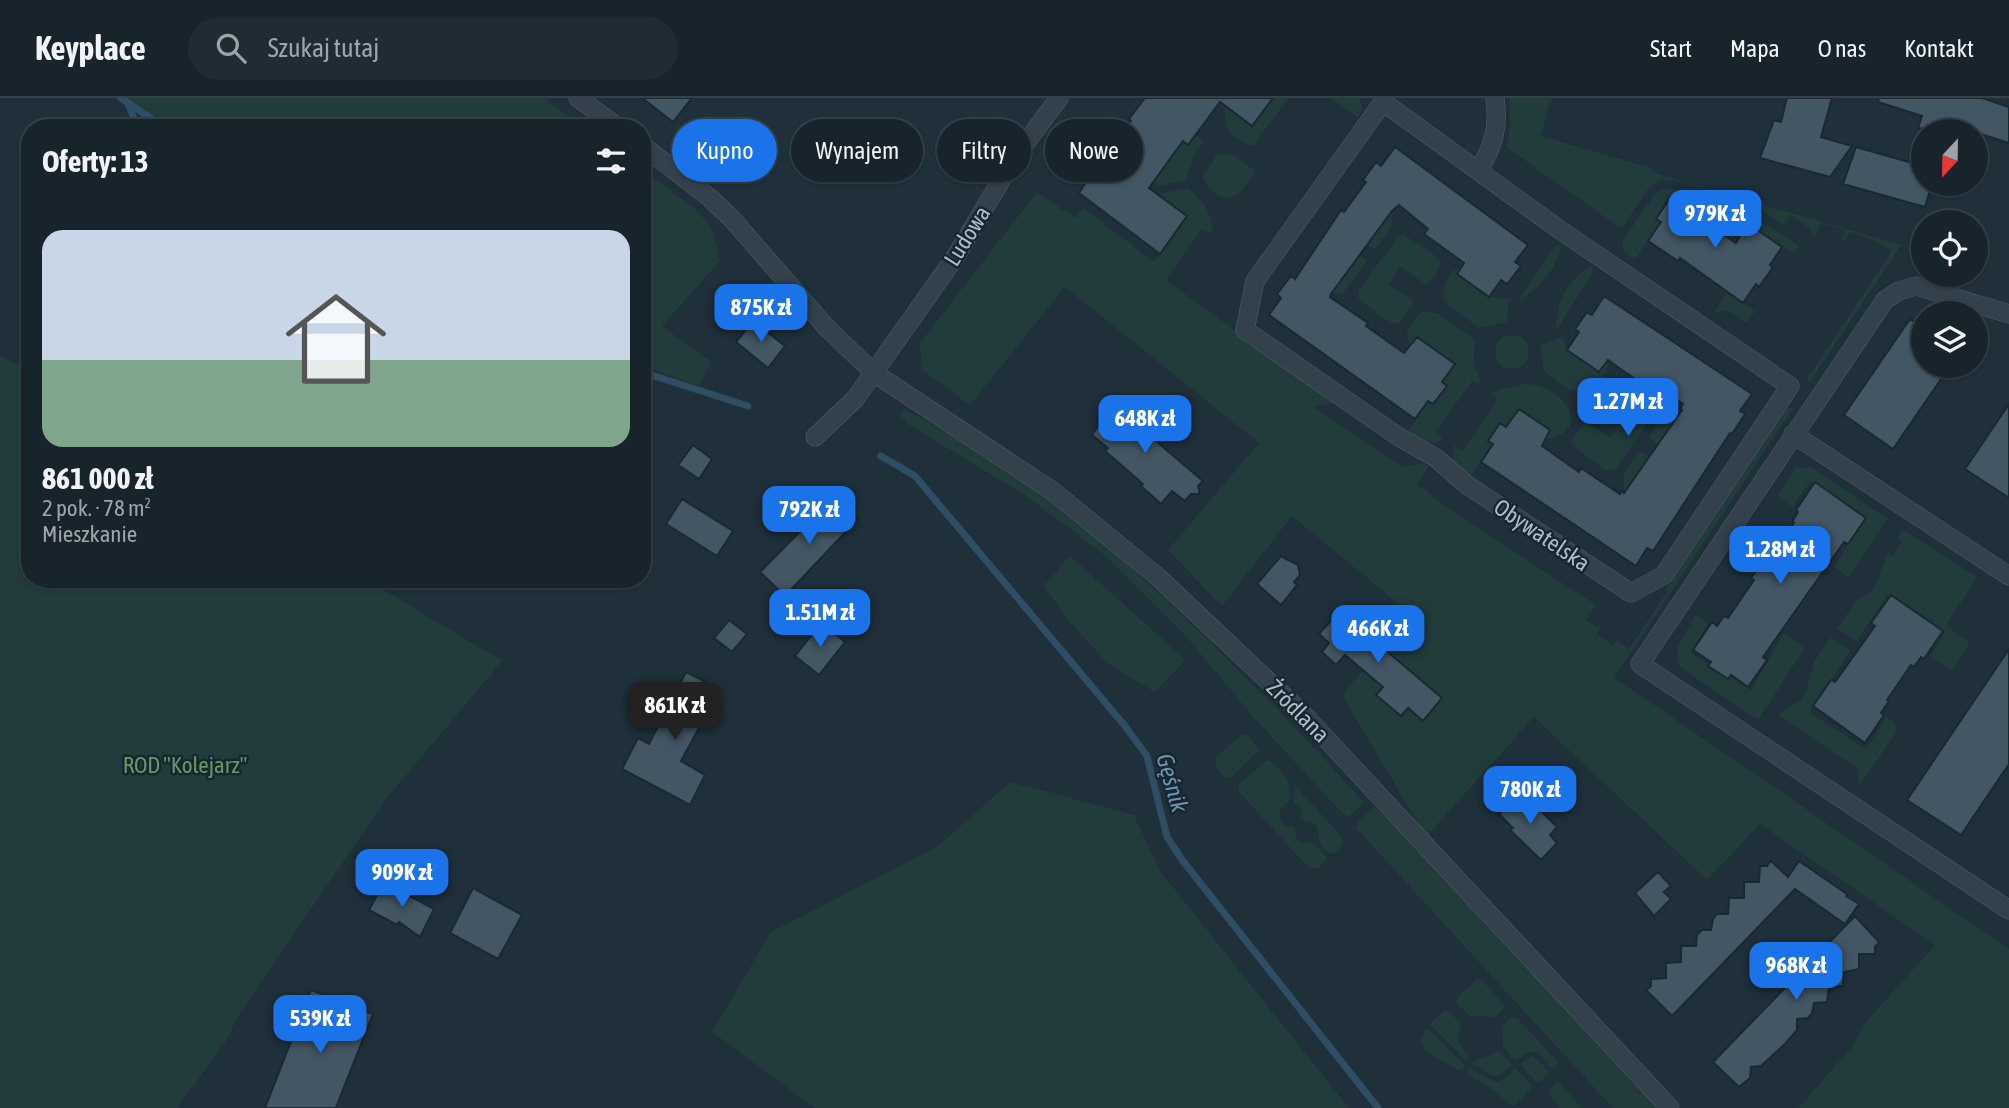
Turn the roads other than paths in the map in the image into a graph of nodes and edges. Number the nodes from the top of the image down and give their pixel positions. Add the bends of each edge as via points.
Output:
1 (578, 98) edge
2 (1059, 98) edge
3 (1495, 98) edge
4 (606, 119) edge
5 (651, 152) edge
6 (1478, 171) junction
7 (2009, 314) edge
8 (874, 373) junction
9 (1793, 435) junction
10 (815, 437) dead end
11 (2009, 576) edge
12 (2009, 910) edge
13 (1670, 1108) edge

1 - 4 street
2 - 8 street, Ludowa
3 - 6 street via 1494,143
5 - 8 street, Źródlana via 731,218 827,328
6 - 6 street, Obywatelska via 1383,102 1255,281 1245,330 1631,593 1664,575 1790,386
7 - 9 street via 1916,286 1899,291 1885,300
8 - 10 street via 855,399
8 - 13 street, Źródlana via 1054,492 1160,578 1304,715
9 - 11 street
9 - 12 street via 1640,664

